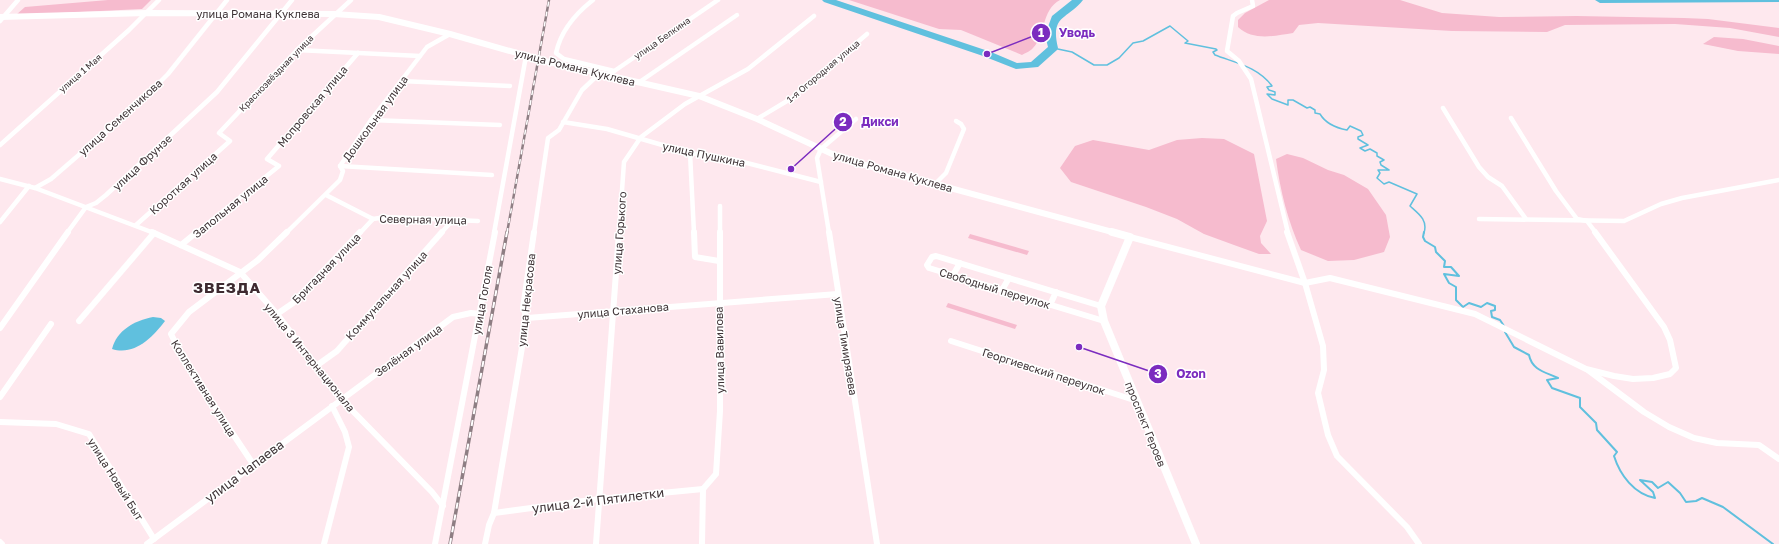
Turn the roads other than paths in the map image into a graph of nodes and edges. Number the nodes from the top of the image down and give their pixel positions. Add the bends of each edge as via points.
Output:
1 (18, 0) edge
2 (159, 0) edge
3 (227, 0) edge
4 (292, 0) edge
5 (351, 0) edge
6 (593, 0) edge
7 (718, 0) edge
8 (1252, 0) edge
9 (147, 12) junction
10 (217, 14) junction
11 (280, 14) junction
12 (334, 14) junction
13 (736, 15) dead end
14 (814, 16) dead end
15 (3, 17) edge
16 (0, 21) edge
17 (450, 34) junction
18 (867, 34) dead end
19 (297, 50) junction
20 (358, 53) junction
21 (420, 56) junction
22 (527, 56) junction
23 (614, 71) junction
24 (599, 74) junction
25 (607, 76) junction
26 (401, 81) junction
27 (638, 83) junction
28 (510, 86) dead end
29 (699, 96) junction
30 (1444, 108) dead end
31 (856, 118) dead end
32 (1511, 118) dead end
33 (757, 119) junction
34 (371, 120) junction
35 (956, 121) dead end
36 (563, 122) junction
37 (500, 125) dead end
38 (641, 137) junction
39 (230, 141) joint
40 (0, 145) edge
41 (821, 149) junction
42 (690, 153) junction
43 (279, 166) joint
44 (340, 166) junction
45 (492, 175) dead end
46 (0, 179) edge
47 (1779, 180) edge
48 (821, 182) junction
49 (935, 184) junction
50 (32, 187) junction
51 (326, 194) junction
52 (720, 206) dead end
53 (86, 207) junction
54 (373, 219) junction
55 (1479, 219) dead end
56 (1526, 219) junction
57 (453, 220) junction
58 (478, 221) dead end
59 (1587, 221) junction
60 (0, 222) edge
61 (136, 225) junction
62 (154, 233) junction
63 (1130, 237) junction
64 (181, 245) junction
65 (719, 260) junction
66 (960, 263) junction
67 (240, 272) junction
68 (953, 275) junction
69 (1009, 278) junction
70 (1305, 283) junction
71 (1002, 290) junction
72 (1056, 292) junction
73 (838, 294) junction
74 (719, 302) junction
75 (1050, 305) junction
76 (1101, 306) junction
77 (613, 311) junction
78 (189, 312) joint
79 (277, 314) junction
80 (480, 314) junction
81 (527, 318) junction
82 (79, 321) dead end
83 (1104, 321) junction
84 (51, 324) dead end
85 (0, 328) edge
86 (951, 341) dead end
87 (316, 366) junction
88 (1586, 369) junction
89 (0, 397) edge
90 (341, 399) junction
91 (1137, 401) junction
92 (332, 406) junction
93 (0, 422) edge
94 (1779, 459) edge
95 (254, 464) junction
96 (703, 489) junction
97 (599, 499) junction
98 (443, 506) junction
99 (494, 513) junction
100 (154, 539) junction
101 (147, 544) edge
102 (324, 544) edge
103 (435, 544) edge
104 (485, 544) edge
105 (596, 544) edge
106 (702, 544) edge
107 (877, 544) edge
108 (1196, 544) edge
109 (1420, 544) edge

1 - 15 street
2 - 9 street, улица 1 Мая
3 - 10 street, улица Семенчикова
4 - 11 street, улица Фрунзе
5 - 12 street, Краснозвёздная улица
6 - 23 street via 567,28 558,43 556,53 564,59
7 - 23 street, улица Белкина
8 - 70 street via 1253,6 1232,17 1227,51 1239,61 1251,79 1286,228
9 - 10 street, улица Романа Куклева
9 - 15 street, улица Романа Куклева
9 - 40 street, улица 1 Мая
10 - 11 street, улица Романа Куклева
10 - 50 street, улица Семенчикова via 168,74 140,102 51,179
11 - 12 street, улица Романа Куклева
11 - 53 street, улица Фрунзе via 217,92 106,196
12 - 17 street, улица Романа Куклева via 379,17
12 - 19 street, Краснозвёздная улица
13 - 27 street
14 - 29 street, улица Горького via 748,69
15 - 16 street
17 - 21 street, Дошкольная улица via 427,46
17 - 22 street, улица Романа Куклева
18 - 33 street, 1-я Огородная улица via 792,98
19 - 20 street
19 - 39 street, Краснозвёздная улица via 219,134
20 - 21 street
20 - 43 street, Мопровская улица via 267,159
21 - 26 street, Дошкольная улица
22 - 24 street, улица Романа Куклева
22 - 80 street, улица Гоголя
23 - 25 street, улица Белкина
24 - 25 street, улица Романа Куклева
24 - 36 street, улица Некрасова via 582,90
25 - 27 street, улица Романа Куклева
26 - 28 street
26 - 34 street, Дошкольная улица
27 - 29 street, улица Романа Куклева
29 - 33 street, улица Романа Куклева
29 - 38 street, улица Горького
30 - 56 street via 1479,167 1502,186
31 - 41 street
32 - 59 street via 1576,219
33 - 41 street, улица Романа Куклева
34 - 37 street
34 - 44 street, Дошкольная улица
35 - 49 street via 964,129 946,173
36 - 38 street, улица Пушкина
36 - 81 street, улица Некрасова via 559,130 548,138 523,308
38 - 42 street, улица Пушкина
38 - 77 street, улица Горького via 624,162
39 - 61 street, Короткая улица
41 - 48 street, улица Тимирязева via 818,158
41 - 49 street, улица Романа Куклева via 843,159
42 - 48 street, улица Пушкина via 735,160
42 - 65 street via 695,256
43 - 64 street, Запольная улица
44 - 45 street
44 - 51 street, Дошкольная улица via 343,171 340,180
46 - 50 street, улица 3 Интернационала
47 - 59 street via 1682,198 1661,204 1624,221
48 - 73 street, улица Тимирязева
49 - 63 street, улица Романа Куклева
50 - 53 street, улица 3 Интернационала
50 - 60 street, улица Семенчикова
51 - 54 street, Северная улица
51 - 67 street, Дошкольная улица via 258,260
52 - 65 street, улица Вавилова
53 - 61 street, улица 3 Интернационала
53 - 85 street, улица Фрунзе
54 - 57 street, Северная улица via 386,217
54 - 79 street, Бригадная улица via 293,303
55 - 56 street
56 - 59 street
57 - 58 street, Северная улица
57 - 87 street, Коммунальная улица via 336,351
59 - 88 street via 1664,327 1670,340 1676,368 1670,374 1653,378 1633,378
61 - 62 street, улица 3 Интернационала
62 - 64 street, улица 3 Интернационала
62 - 82 street
63 - 70 street
63 - 76 street
64 - 67 street, улица 3 Интернационала
65 - 74 street, улица Вавилова
66 - 68 street
66 - 68 street, Свободный переулок via 936,256 932,257 927,265 929,268
66 - 69 street, Свободный переулок
67 - 78 street, Дошкольная улица
67 - 79 street, улица 3 Интернационала
68 - 71 street, Свободный переулок
69 - 71 street
69 - 72 street, Свободный переулок
70 - 88 street via 1330,278 1475,314
70 - 109 street via 1323,346 1324,370 1318,393 1328,435 1337,456
71 - 75 street, Свободный переулок
72 - 75 street
72 - 76 street, Свободный переулок
73 - 74 street, улица Стаханова
73 - 107 street, улица Тимирязева
74 - 77 street, улица Стаханова
74 - 96 street, улица Вавилова via 720,411 716,474
75 - 83 street, Свободный переулок
76 - 83 street, проспект Героев
77 - 81 street, улица Стаханова
77 - 97 street, улица Горького
78 - 95 street, Коллективная улица via 170,334 185,362
79 - 87 street, улица 3 Интернационала
80 - 90 street, Зелёная улица via 453,317
80 - 98 street, улица Гоголя
81 - 99 street, улица Некрасова
83 - 91 street, проспект Героев
84 - 89 street
86 - 91 street, Георгиевский переулок
87 - 90 street, улица 3 Интернационала
88 - 94 street via 1644,412 1669,427 1694,438 1717,443 1759,445
90 - 92 street, улица Чапаева
90 - 98 street, улица 3 Интернационала
91 - 108 street, проспект Героев
92 - 95 street, улица Чапаева
92 - 102 street via 345,432 349,447
93 - 100 street, улица Новый Быт via 45,422 72,426 89,434
95 - 100 street, улица Чапаева
96 - 97 street, улица 2-й Пятилетки
96 - 106 street
97 - 99 street, улица 2-й Пятилетки
97 - 105 street, улица Горького
98 - 103 street, улица Гоголя
99 - 104 street, улица Некрасова via 488,525
100 - 101 street, улица Чапаева

